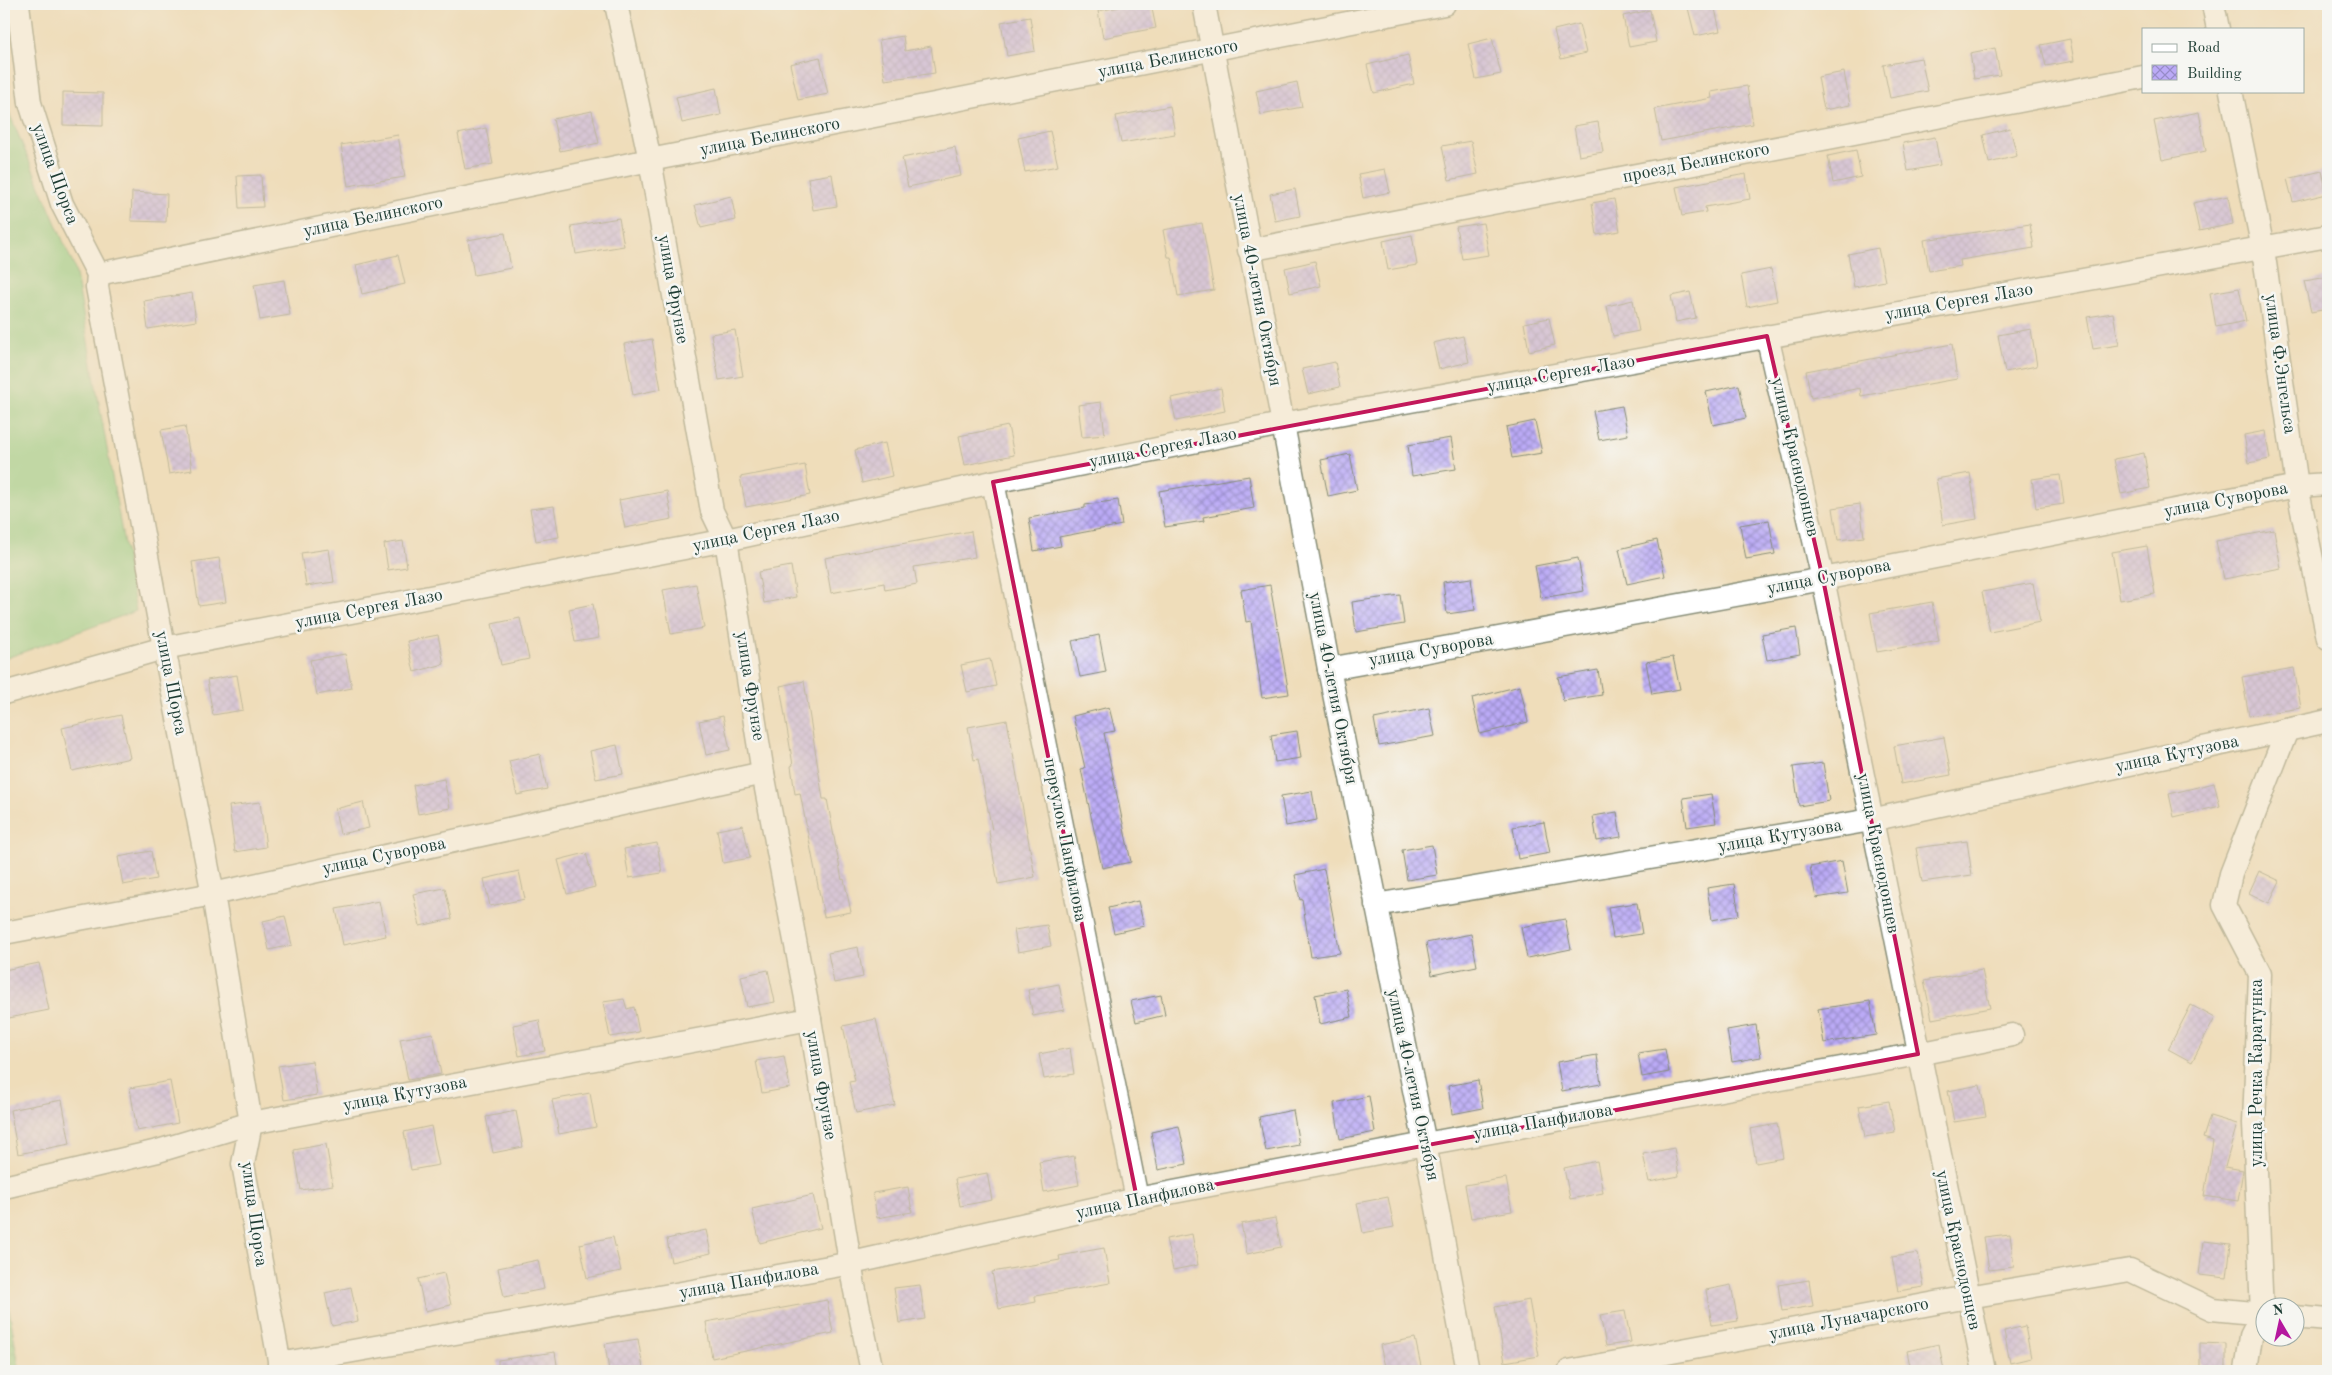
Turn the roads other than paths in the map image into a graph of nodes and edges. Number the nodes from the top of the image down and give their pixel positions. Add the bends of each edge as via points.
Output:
1 (18, 4) edge
2 (616, 4) edge
3 (1204, 4) edge
4 (1444, 4) edge
5 (2213, 4) edge
6 (2218, 28) edge
7 (1212, 51) junction
8 (2142, 77) edge
9 (2231, 92) edge
10 (650, 160) junction
11 (2328, 236) edge
12 (2263, 249) junction
13 (1249, 250) junction
14 (98, 274) junction
15 (1767, 336) junction
16 (1282, 424) junction
17 (993, 482) junction
18 (2328, 484) edge
19 (2297, 486) junction
20 (726, 540) junction
21 (1823, 579) junction
22 (2328, 638) edge
23 (164, 648) junction
24 (1329, 669) junction
25 (4, 693) edge
26 (2328, 721) edge
27 (2286, 730) junction
28 (763, 773) junction
29 (1871, 820) junction
30 (213, 894) junction
31 (1376, 905) junction
32 (4, 933) edge
33 (810, 1019) junction
34 (2012, 1034) dead end
35 (1918, 1054) junction
36 (251, 1123) junction
37 (1426, 1144) junction
38 (4, 1187) edge
39 (1137, 1199) junction
40 (852, 1262) junction
41 (1968, 1297) junction
42 (2262, 1298) edge
43 (2254, 1313) edge
44 (2304, 1318) edge
45 (2328, 1320) edge
46 (2254, 1330) edge
47 (280, 1368) edge
48 (872, 1371) edge
49 (1468, 1371) edge
50 (1569, 1371) edge
51 (1984, 1371) edge
52 (2246, 1371) edge

1 - 14 street, улица Щорса via 30,103 62,204
2 - 10 street, улица Фрунзе
3 - 7 street, улица 40-летия Октября
4 - 7 street, улица Белинского
5 - 6 street
7 - 10 street, улица Белинского
7 - 13 street, улица 40-летия Октября
8 - 13 street, проезд Белинского
9 - 12 street, улица Ф.Энгельса
10 - 14 street, улица Белинского
10 - 20 street, улица Фрунзе via 712,511
11 - 12 street, улица Сергея Лазо
12 - 15 street, улица Сергея Лазо
12 - 19 street, улица Ф.Энгельса
13 - 16 street, улица 40-летия Октября
14 - 23 street, улица Щорса via 97,287
15 - 16 street, улица Сергея Лазо
15 - 21 street, улица Краснодонцев
16 - 17 street, улица Сергея Лазо
16 - 24 street, улица 40-летия Октября
17 - 20 street, улица Сергея Лазо
17 - 39 street, переулок Панфилова
18 - 19 street, улица Суворова
19 - 21 street, улица Суворова
19 - 22 street, улица Ф.Энгельса
20 - 23 street, улица Сергея Лазо
20 - 28 street, улица Фрунзе
21 - 24 street, улица Суворова
21 - 29 street, улица Краснодонцев
23 - 25 street, улица Сергея Лазо
23 - 30 street, улица Щорса
24 - 31 street, улица 40-летия Октября
26 - 27 street, улица Кутузова
27 - 29 street, улица Кутузова
27 - 42 street, улица Речка Каратунка via 2231,874 2224,905 2260,974 2254,1123
28 - 30 street, улица Суворова
28 - 33 street, улица Фрунзе
29 - 31 street, улица Кутузова
29 - 35 street, улица Краснодонцев
30 - 32 street, улица Суворова
30 - 36 street, улица Щорса
31 - 37 street, улица 40-летия Октября
33 - 36 street, улица Кутузова
33 - 40 street, улица Фрунзе
34 - 35 street, улица Панфилова
35 - 37 street, улица Панфилова
35 - 41 street, улица Краснодонцев
36 - 38 street, улица Кутузова via 158,1151
36 - 47 street, улица Щорса via 243,1164
37 - 39 street, улица Панфилова
37 - 49 street, улица 40-летия Октября
39 - 40 street, улица Панфилова
40 - 47 street, улица Панфилова
40 - 48 street, улица Фрунзе
41 - 43 street, улица Луначарского via 2130,1270 2212,1309
41 - 50 street, улица Луначарского
41 - 51 street, улица Краснодонцев
44 - 45 street
46 - 52 street, улица Речка Каратунка

